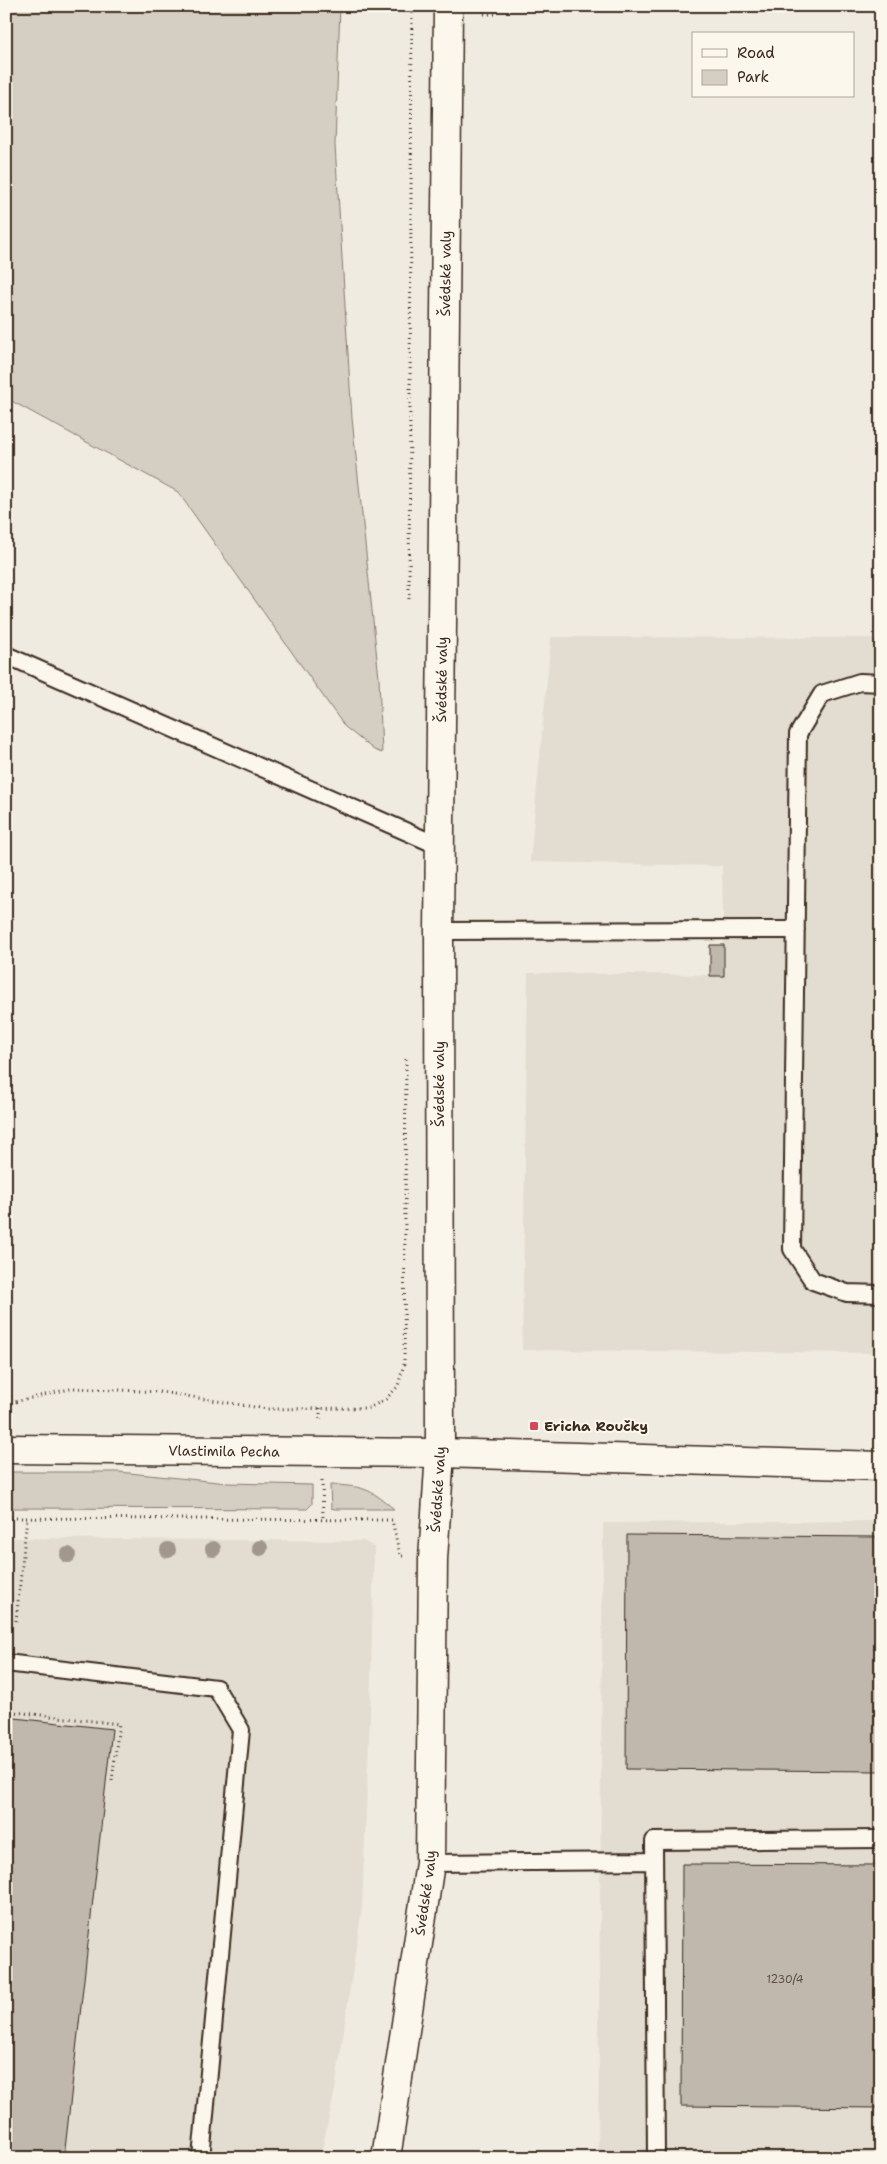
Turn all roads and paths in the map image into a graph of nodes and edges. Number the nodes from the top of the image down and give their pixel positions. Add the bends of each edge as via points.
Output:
1 (484, 6) edge
2 (496, 6) edge
3 (412, 8) edge
4 (448, 10) edge
5 (409, 605) dead end
6 (6, 655) edge
7 (881, 683) edge
8 (439, 846) junction
9 (796, 930) junction
10 (439, 931) junction
11 (406, 1049) dead end
12 (881, 1294) edge
13 (6, 1404) edge
14 (6, 1449) edge
15 (440, 1453) junction
16 (881, 1466) edge
17 (6, 1518) edge
18 (27, 1518) junction
19 (433, 1559) junction
20 (16, 1621) dead end
21 (6, 1663) edge
22 (10, 1682) dead end
23 (6, 1711) edge
24 (112, 1781) dead end
25 (881, 1839) edge
26 (654, 1861) junction
27 (430, 1863) junction
28 (201, 2158) edge
29 (386, 2158) edge
30 (656, 2158) edge

1 - 2 path via 484,13 496,14
3 - 5 path
4 - 8 street, Švédské valy
6 - 8 lane
7 - 9 lane via 860,682 822,694 798,734
8 - 10 street, Švédské valy
9 - 10 lane
9 - 12 lane via 792,1249 813,1281 847,1293
10 - 15 street, Švédské valy
11 - 13 path via 404,1364 398,1386 386,1399 369,1408 267,1409 161,1392 74,1388
14 - 15 street, Vlastimila Pecha
15 - 16 street
15 - 19 street, Švédské valy
17 - 18 path
18 - 19 path via 392,1520 400,1556
18 - 20 path
19 - 27 street, Švédské valy
21 - 28 lane via 216,1688 241,1730
22 - 23 path
23 - 24 path via 119,1724
25 - 26 lane via 654,1841
26 - 27 lane
26 - 30 lane
27 - 29 street, Švédské valy

